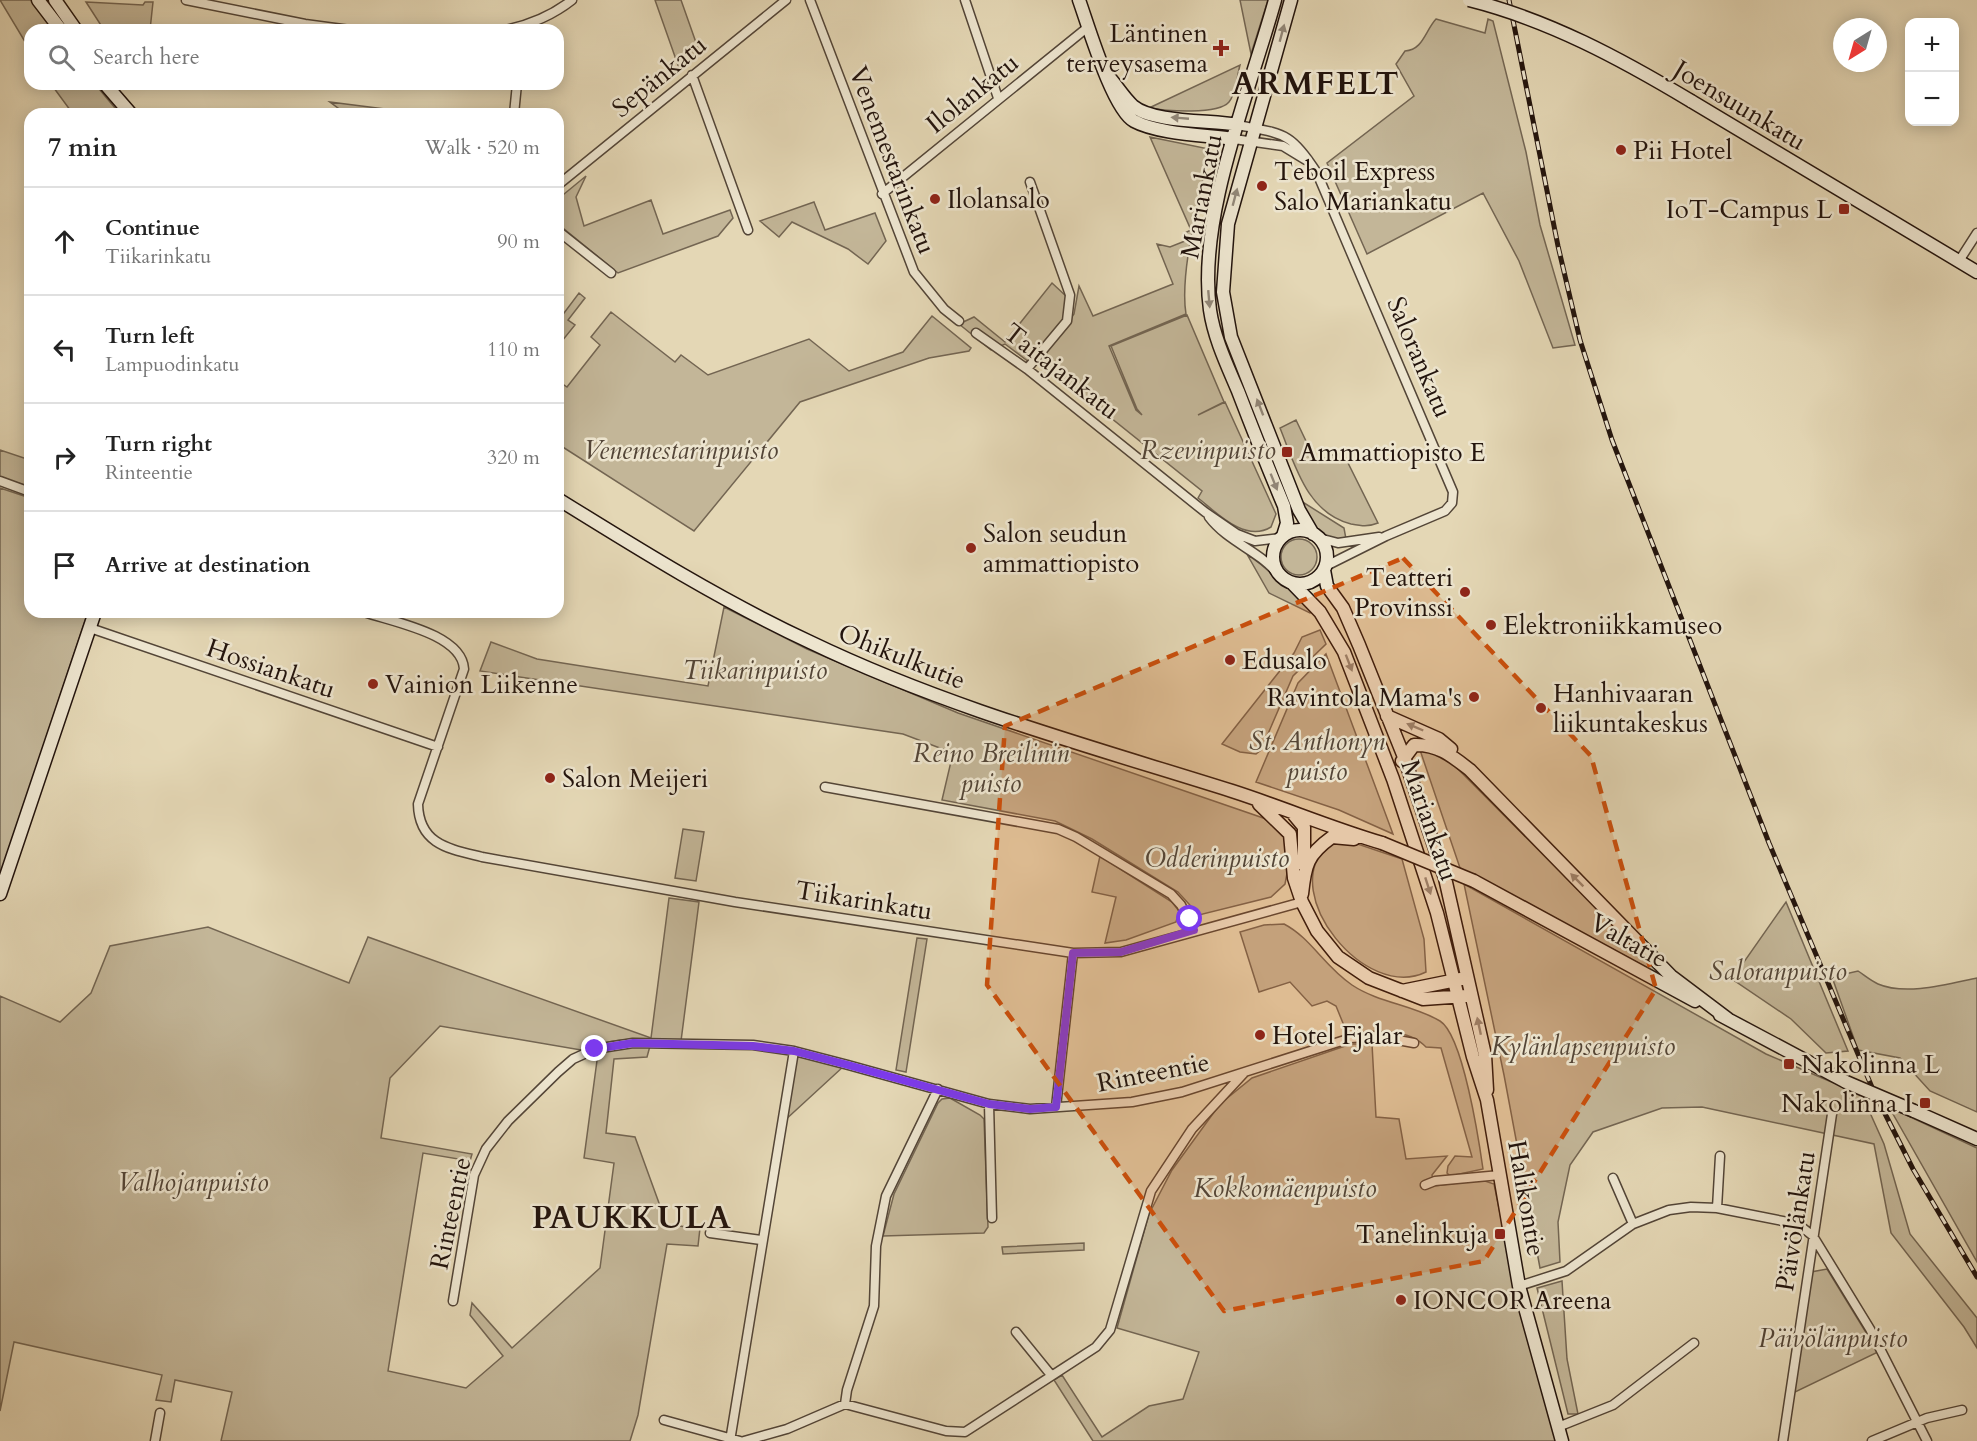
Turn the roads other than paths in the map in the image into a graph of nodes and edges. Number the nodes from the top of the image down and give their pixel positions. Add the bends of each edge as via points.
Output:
1 (38, 0) edge
2 (55, 0) edge
3 (186, 0) edge
4 (572, 0) edge
5 (786, 0) edge
6 (810, 0) edge
7 (965, 0) edge
8 (1079, 0) edge
9 (1275, 0) edge
10 (1291, 0) edge
11 (1469, 0) edge
12 (56, 24) edge
13 (72, 24) edge
14 (305, 24) edge
15 (524, 24) edge
16 (1088, 27) junction
17 (692, 75) junction
18 (1108, 76) junction
19 (110, 90) edge
20 (115, 90) edge
21 (516, 90) edge
22 (998, 98) junction
23 (126, 108) edge
24 (127, 108) edge
25 (515, 108) edge
26 (1238, 125) junction
27 (1255, 128) junction
28 (1234, 138) junction
29 (1251, 141) junction
30 (1309, 161) junction
31 (564, 179) edge
32 (1030, 182) dead end
33 (882, 194) junction
34 (748, 230) dead end
35 (1977, 233) edge
36 (564, 236) edge
37 (1959, 261) junction
38 (1977, 272) edge
39 (611, 273) dead end
40 (959, 321) dead end
41 (976, 333) dead end
42 (1027, 369) junction
43 (0, 481) edge
44 (24, 490) edge
45 (564, 503) edge
46 (1205, 512) junction
47 (1316, 536) junction
48 (1386, 536) junction
49 (1282, 537) junction
50 (1325, 568) junction
51 (1278, 573) junction
52 (1293, 584) junction
53 (93, 618) edge
54 (382, 618) edge
55 (90, 628) junction
56 (1388, 716) junction
57 (438, 747) junction
58 (1404, 757) junction
59 (1470, 770) junction
60 (1393, 779) junction
61 (825, 787) dead end
62 (1253, 799) junction
63 (1292, 812) junction
64 (1377, 841) junction
65 (1304, 869) junction
66 (1445, 878) joint
67 (0, 894) edge
68 (1302, 902) junction
69 (1194, 930) junction
70 (1073, 953) junction
71 (1448, 957) junction
72 (1468, 978) junction
73 (1454, 980) junction
74 (1435, 982) junction
75 (1401, 991) junction
76 (1472, 995) junction
77 (1458, 997) junction
78 (1441, 999) junction
79 (1463, 1019) junction
80 (1728, 1019) junction
81 (1414, 1043) dead end
82 (794, 1051) junction
83 (1244, 1073) junction
84 (938, 1089) junction
85 (1487, 1100) junction
86 (989, 1104) junction
87 (1056, 1107) junction
88 (1832, 1114) dead end
89 (1977, 1139) edge
90 (1719, 1156) dead end
91 (1500, 1175) junction
92 (1613, 1178) dead end
93 (1425, 1185) dead end
94 (1717, 1208) junction
95 (992, 1218) dead end
96 (1633, 1224) junction
97 (710, 1233) dead end
98 (1814, 1236) junction
99 (761, 1240) junction
100 (1519, 1286) junction
101 (453, 1301) dead end
102 (1016, 1332) dead end
103 (1694, 1342) dead end
104 (1051, 1375) junction
105 (845, 1404) junction
106 (1962, 1410) dead end
107 (160, 1413) dead end
108 (664, 1420) dead end
109 (1918, 1424) junction
110 (1558, 1427) junction
111 (730, 1440) edge
112 (155, 1441) edge
113 (742, 1441) edge
114 (1562, 1441) edge
115 (1783, 1441) edge
116 (1872, 1441) edge
117 (1927, 1441) edge

1 - 12 main road
2 - 13 main road
3 - 14 street
4 - 15 street via 561,9
5 - 17 street, Sepänkatu
6 - 33 street, Venemestarinkatu
7 - 22 street
8 - 16 main road
9 - 26 main road, Mariankatu
27 -> 10 main road, Mariankatu
11 - 37 main road, Joensuunkatu, bridge via 1589,44
16 - 18 main road
16 - 22 street, Ilolankatu
17 - 31 street, Sepänkatu
17 - 34 street
26 -> 18 main road via 1140,111
18 - 28 main road via 1118,106 1134,121
19 - 23 main road
20 - 24 main road
21 - 25 street
22 - 33 street, Ilolankatu
26 - 27 street, Salorankatu
26 - 28 main road, Mariankatu
27 - 29 main road, Mariankatu
27 - 30 street, Salorankatu via 1283,134 1302,149
28 - 29 street
28 -> 49 main road, Mariankatu via 1211,237 1210,310 1219,343 1284,506 1287,523
29 - 30 street via 1283,146
47 -> 29 main road, Mariankatu via 1299,510 1231,337 1226,314 1226,238
30 - 48 street, Salorankatu via 1375,305 1453,492 1452,503 1445,511
32 - 42 street via 1070,295 1067,321
33 - 40 street, Venemestarinkatu via 914,272
35 - 37 street
36 - 39 street
37 - 38 main road, Joensuunkatu
41 - 42 street, Taitajankatu
42 - 46 street, Taitajankatu
43 - 44 street
45 - 62 main road, Ohikulkutie via 687,579 865,667 1018,726
46 - 49 street, Taitajankatu via 1251,540
46 - 51 street, Taitajankatu via 1228,538 1263,558
47 - 48 street, Salorankatu via 1338,543
47 - 49 main road via 1299,530
47 - 50 main road via 1327,551
48 - 50 street, Salorankatu
49 - 51 main road via 1273,555
50 - 52 main road via 1311,582
50 - 56 main road, Mariankatu via 1325,581 1348,617
51 - 52 main road
52 -> 60 main road, Mariankatu via 1320,612 1344,652
53 - 55 main road
54 - 57 street via 438,637 460,653 464,669
55 - 57 street, Hossiankatu
55 - 67 main road
56 - 58 main road, Mariankatu
59 -> 56 main road via 1439,739
57 - 70 street, Tiikarinkatu via 418,804 418,817 434,842 447,848 735,902
58 - 59 main road via 1414,745 1425,745 1446,752
58 - 60 main road
58 - 66 main road, Mariankatu
80 -> 59 main road via 1671,976
60 -> 71 main road, Mariankatu
61 - 69 street via 1058,829 1171,894
62 - 63 main road, Valtatie
62 - 68 main road via 1290,834 1294,878
63 - 64 main road, Valtatie
63 - 65 main road via 1304,827
64 - 65 main road via 1332,837 1314,850
64 - 80 main road, Valtatie, bridge via 1474,881
65 - 68 main road
66 - 72 main road, Halikontie
68 - 69 street, Tiikarinkatu
68 - 75 main road via 1317,931 1338,957 1370,978
69 - 70 street, Tiikarinkatu via 1121,952
70 - 87 street
71 - 73 main road, Mariankatu
71 - 74 main road
72 - 73 main road
72 - 76 main road, Halikontie
73 - 74 main road
73 - 77 main road, Mariankatu
74 - 75 main road
75 - 78 main road via 1423,999
76 - 77 main road
85 -> 76 main road, Halikontie via 1485,1055
77 - 78 main road
77 - 79 main road, Mariankatu
78 - 79 main road
79 - 85 main road, Halikontie
80 - 89 main road, Valtatie, bridge via 1846,1082
81 - 83 street, Rinteentie via 1376,1036 1351,1038
82 - 84 street, Rinteentie
82 - 99 street
82 - 101 street, Rinteentie via 633,1043 595,1049 573,1059 508,1121 480,1159
83 - 87 street, Rinteentie via 1132,1102
83 - 104 street via 1192,1129 1151,1191 1107,1336
84 - 86 street, Rinteentie
84 - 105 street via 886,1196 876,1246 874,1306
85 - 91 main road, Halikontie
86 - 87 street, Rinteentie via 1030,1109
86 - 95 street
88 - 98 street, Päivölänkatu
90 - 94 street
91 - 93 street
91 - 100 main road, Halikontie
92 - 96 street
94 - 96 street via 1669,1210
94 - 98 street via 1786,1220
96 - 100 street via 1566,1271
97 - 99 street
98 - 109 street via 1883,1353
98 - 115 street, Päivölänkatu
99 - 111 street
100 - 110 main road, Halikontie
102 - 104 street
103 - 110 street via 1613,1405
104 - 105 street via 965,1432 946,1431
105 - 113 street via 787,1429
106 - 109 street
107 - 112 street
108 - 111 street
109 - 116 street
109 - 117 street
110 - 114 main road, Halikontie
111 - 113 street

